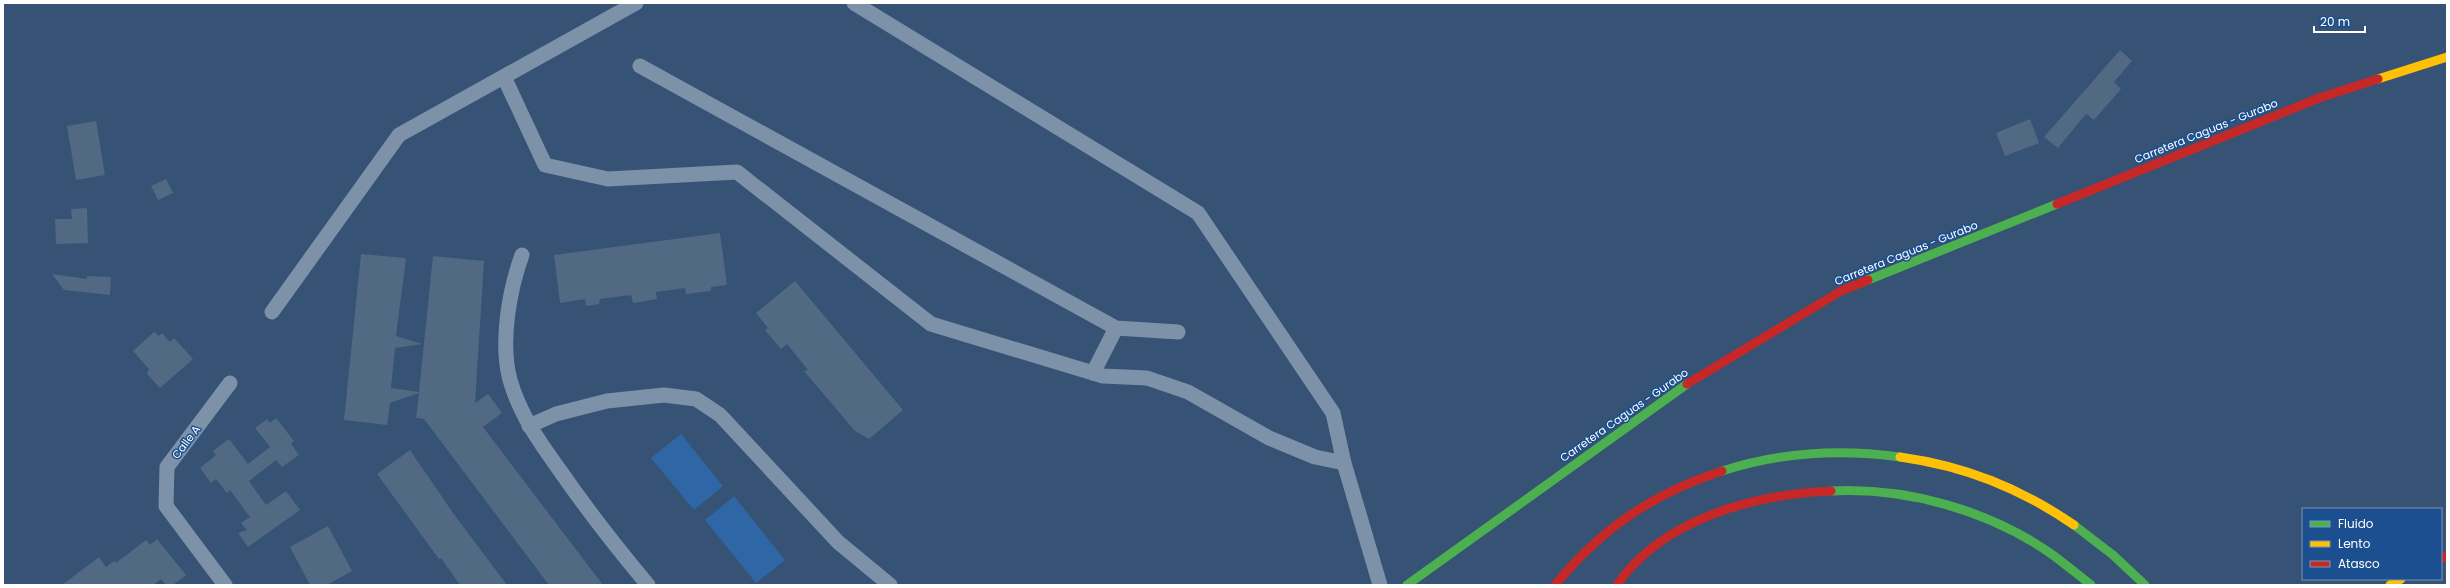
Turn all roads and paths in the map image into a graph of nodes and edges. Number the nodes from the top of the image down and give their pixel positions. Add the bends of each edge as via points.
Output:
1 (636, 3) edge
2 (854, 3) edge
3 (2447, 57) edge
4 (640, 66) dead end
5 (504, 77) junction
6 (522, 255) dead end
7 (272, 312) dead end
8 (1116, 328) junction
9 (1178, 332) dead end
10 (1093, 373) junction
11 (230, 383) dead end
12 (529, 426) junction
13 (1344, 463) junction
14 (2399, 580) edge
15 (225, 585) edge
16 (648, 585) edge
17 (890, 585) edge
18 (1380, 585) edge
19 (1407, 585) edge
20 (1555, 585) edge
21 (1616, 585) edge
22 (2091, 585) edge
23 (2145, 585) edge
24 (2390, 585) edge

1 - 5 street
2 - 13 street via 1198,213 1333,413
3 - 19 main road, Carretera Caguas - Gurabo via 2319,98 1841,291 1683,386
4 - 8 street
5 - 7 street via 399,135
5 - 10 street via 545,165 608,179 737,172 931,324
6 - 12 street via 516,270 505,340 510,380
8 - 9 street
8 - 10 street
10 - 13 street via 1103,376 1147,378 1188,392 1269,438 1315,457
11 - 15 street, Calle A via 166,467 166,506
12 - 16 street via 596,523
12 - 17 street via 556,414 607,401 664,395 696,399 720,415 838,542
13 - 18 street
14 - 24 main road
20 - 23 main road via 1583,551 1611,528 1645,505 1682,486 1724,470 1771,458 1847,453 1898,457 1944,466 1999,483 2046,506 2125,565
21 - 22 main road via 1635,562 1687,526 1717,513 1789,494 1830,489 1875,490 1915,496 1959,508 2021,534 2051,552

